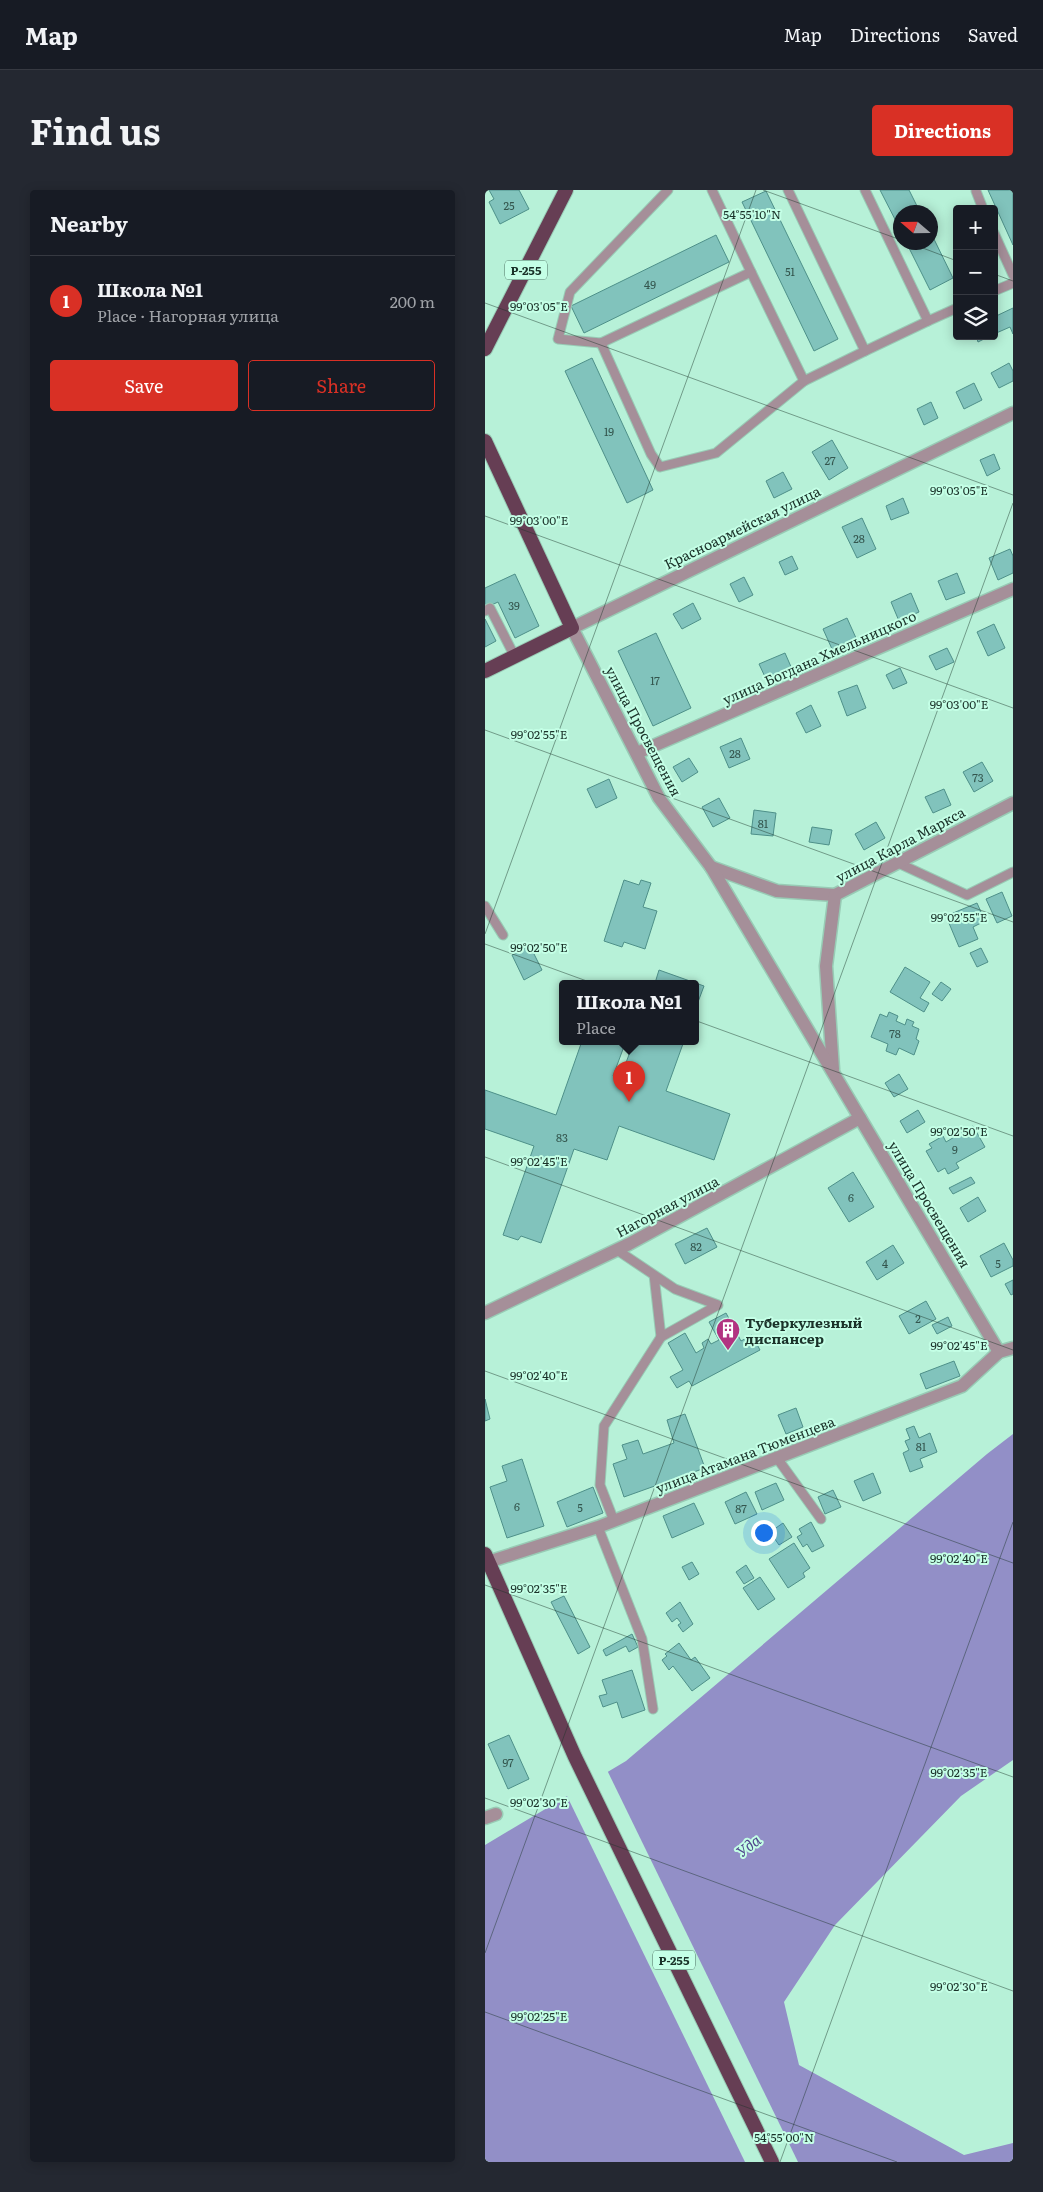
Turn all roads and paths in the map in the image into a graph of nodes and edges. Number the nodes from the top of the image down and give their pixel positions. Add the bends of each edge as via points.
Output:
1 (566, 190) edge
2 (668, 190) edge
3 (711, 190) edge
4 (787, 190) edge
5 (865, 190) edge
6 (976, 191) dead end
7 (981, 205) edge
8 (998, 242) edge
9 (751, 272) junction
10 (1013, 275) edge
11 (1013, 283) edge
12 (998, 289) edge
13 (953, 310) edge
14 (928, 321) junction
15 (601, 343) junction
16 (485, 349) edge
17 (865, 352) junction
18 (804, 381) junction
19 (1013, 413) edge
20 (485, 441) edge
21 (488, 458) edge
22 (1013, 589) edge
23 (485, 610) edge
24 (571, 628) junction
25 (515, 656) junction
26 (485, 672) edge
27 (637, 753) junction
28 (1013, 803) edge
29 (896, 862) junction
30 (711, 868) junction
31 (1013, 872) edge
32 (835, 895) junction
33 (485, 906) edge
34 (503, 936) dead end
35 (833, 1073) junction
36 (860, 1118) junction
37 (617, 1250) junction
38 (654, 1275) junction
39 (485, 1313) edge
40 (661, 1337) junction
41 (1013, 1348) edge
42 (999, 1352) junction
43 (777, 1458) junction
44 (821, 1519) dead end
45 (614, 1521) junction
46 (598, 1527) junction
47 (487, 1558) edge
48 (653, 1709) dead end
49 (772, 2162) edge

1 - 16 highway, Р-255
2 - 15 lane via 570,292 558,340
3 - 9 lane
4 - 17 lane
5 - 14 lane
6 - 7 lane
8 - 10 lane
9 - 15 lane
9 - 18 lane
11 - 12 lane
13 - 14 lane
14 - 17 lane
15 - 18 lane via 651,454 660,467 716,453
17 - 18 lane
19 - 24 street, Красноармейская улица
20 - 21 highway, улица Просвещения
21 - 24 highway, улица Просвещения
22 - 27 street, улица Богдана Хмельницкого
23 - 25 lane via 490,608
24 - 25 highway, Красноармейская улица
24 - 27 street, улица Просвещения
25 - 26 highway, Красноармейская улица
27 - 30 street, улица Просвещения via 659,798
28 - 29 street, улица Карла Маркса
29 - 31 lane via 967,895
29 - 32 street, улица Карла Маркса
30 - 32 street, улица Карла Маркса via 777,892
30 - 35 street, улица Просвещения
32 - 35 street, улица Просвещения via 826,966
33 - 34 lane
35 - 36 street, улица Просвещения
36 - 37 street, Нагорная улица
36 - 42 street, улица Просвещения
37 - 38 lane
37 - 39 street, Нагорная улица
38 - 40 lane
38 - 40 lane via 675,1289 718,1305
40 - 45 lane via 603,1426 601,1485
41 - 42 street
42 - 43 street, улица Атамана Тюменцева via 962,1386
43 - 44 lane
43 - 45 street, улица Атамана Тюменцева
45 - 46 street, улица Атамана Тюменцева
46 - 47 street, улица Атамана Тюменцева
46 - 48 lane via 642,1639
47 - 49 highway, Р-255 via 575,1757

